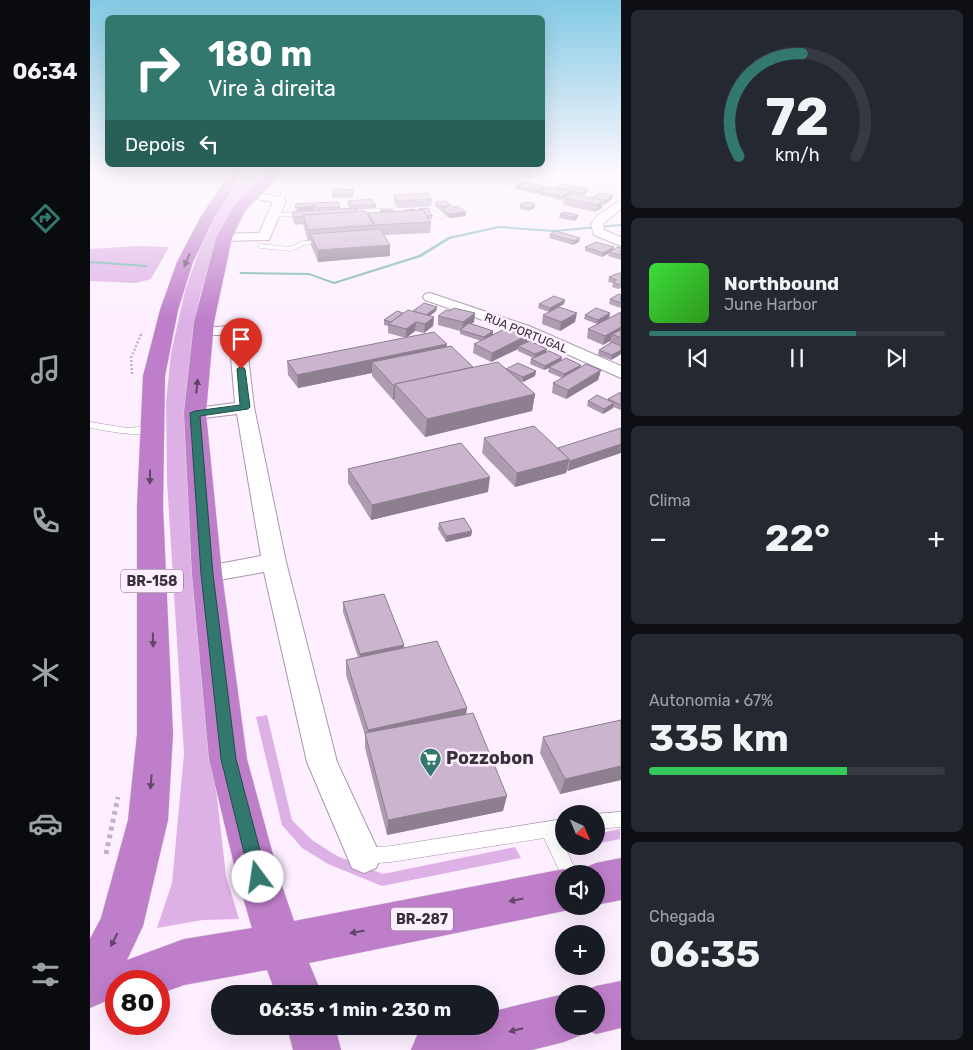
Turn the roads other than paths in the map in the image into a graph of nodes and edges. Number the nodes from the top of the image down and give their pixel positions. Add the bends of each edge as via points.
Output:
1 (205, 222) edge
2 (230, 222) edge
3 (270, 222) edge
4 (602, 222) edge
5 (224, 238) junction
6 (262, 241) junction
7 (332, 241) edge
8 (620, 242) edge
9 (256, 256) dead end
10 (430, 297) dead end
11 (203, 332) junction
12 (620, 373) edge
13 (245, 407) junction
14 (195, 413) junction
15 (90, 426) edge
16 (151, 429) junction
17 (274, 562) junction
18 (207, 574) junction
19 (620, 819) edge
20 (605, 821) edge
21 (555, 828) edge
22 (364, 856) joint
23 (620, 879) edge
24 (605, 882) edge
25 (555, 892) edge
26 (280, 946) junction
27 (162, 970) edge
28 (90, 985) edge
29 (295, 985) edge
30 (105, 991) edge
31 (90, 997) edge
32 (620, 1004) edge
33 (605, 1008) edge
34 (555, 1020) edge
35 (313, 1035) edge
36 (317, 1050) edge
37 (435, 1050) edge

1 -> 16 highway, BR-158 via 185,262 169,310 154,376
2 - 5 highway
3 - 6 street
4 - 8 street via 601,231
5 - 6 street
5 - 11 highway
6 - 7 lane via 291,249 303,243
6 - 9 lane
10 - 12 street, RUA PORTUGAL via 523,329
11 - 13 street via 237,330
14 -> 11 highway
13 - 14 street
13 - 17 street
14 - 18 highway
15 - 16 lane via 127,431
16 -> 28 highway, BR-158 via 155,734 148,820 121,926
17 - 18 street
17 - 22 street via 322,762
18 - 26 highway via 228,759 258,877
19 - 20 lane
21 - 22 lane
23 - 24 highway
25 -> 26 highway, BR-287
26 - 27 highway, BR-287 via 184,962
26 - 29 highway
30 - 31 highway
32 - 33 highway
34 -> 37 highway
35 - 36 highway

